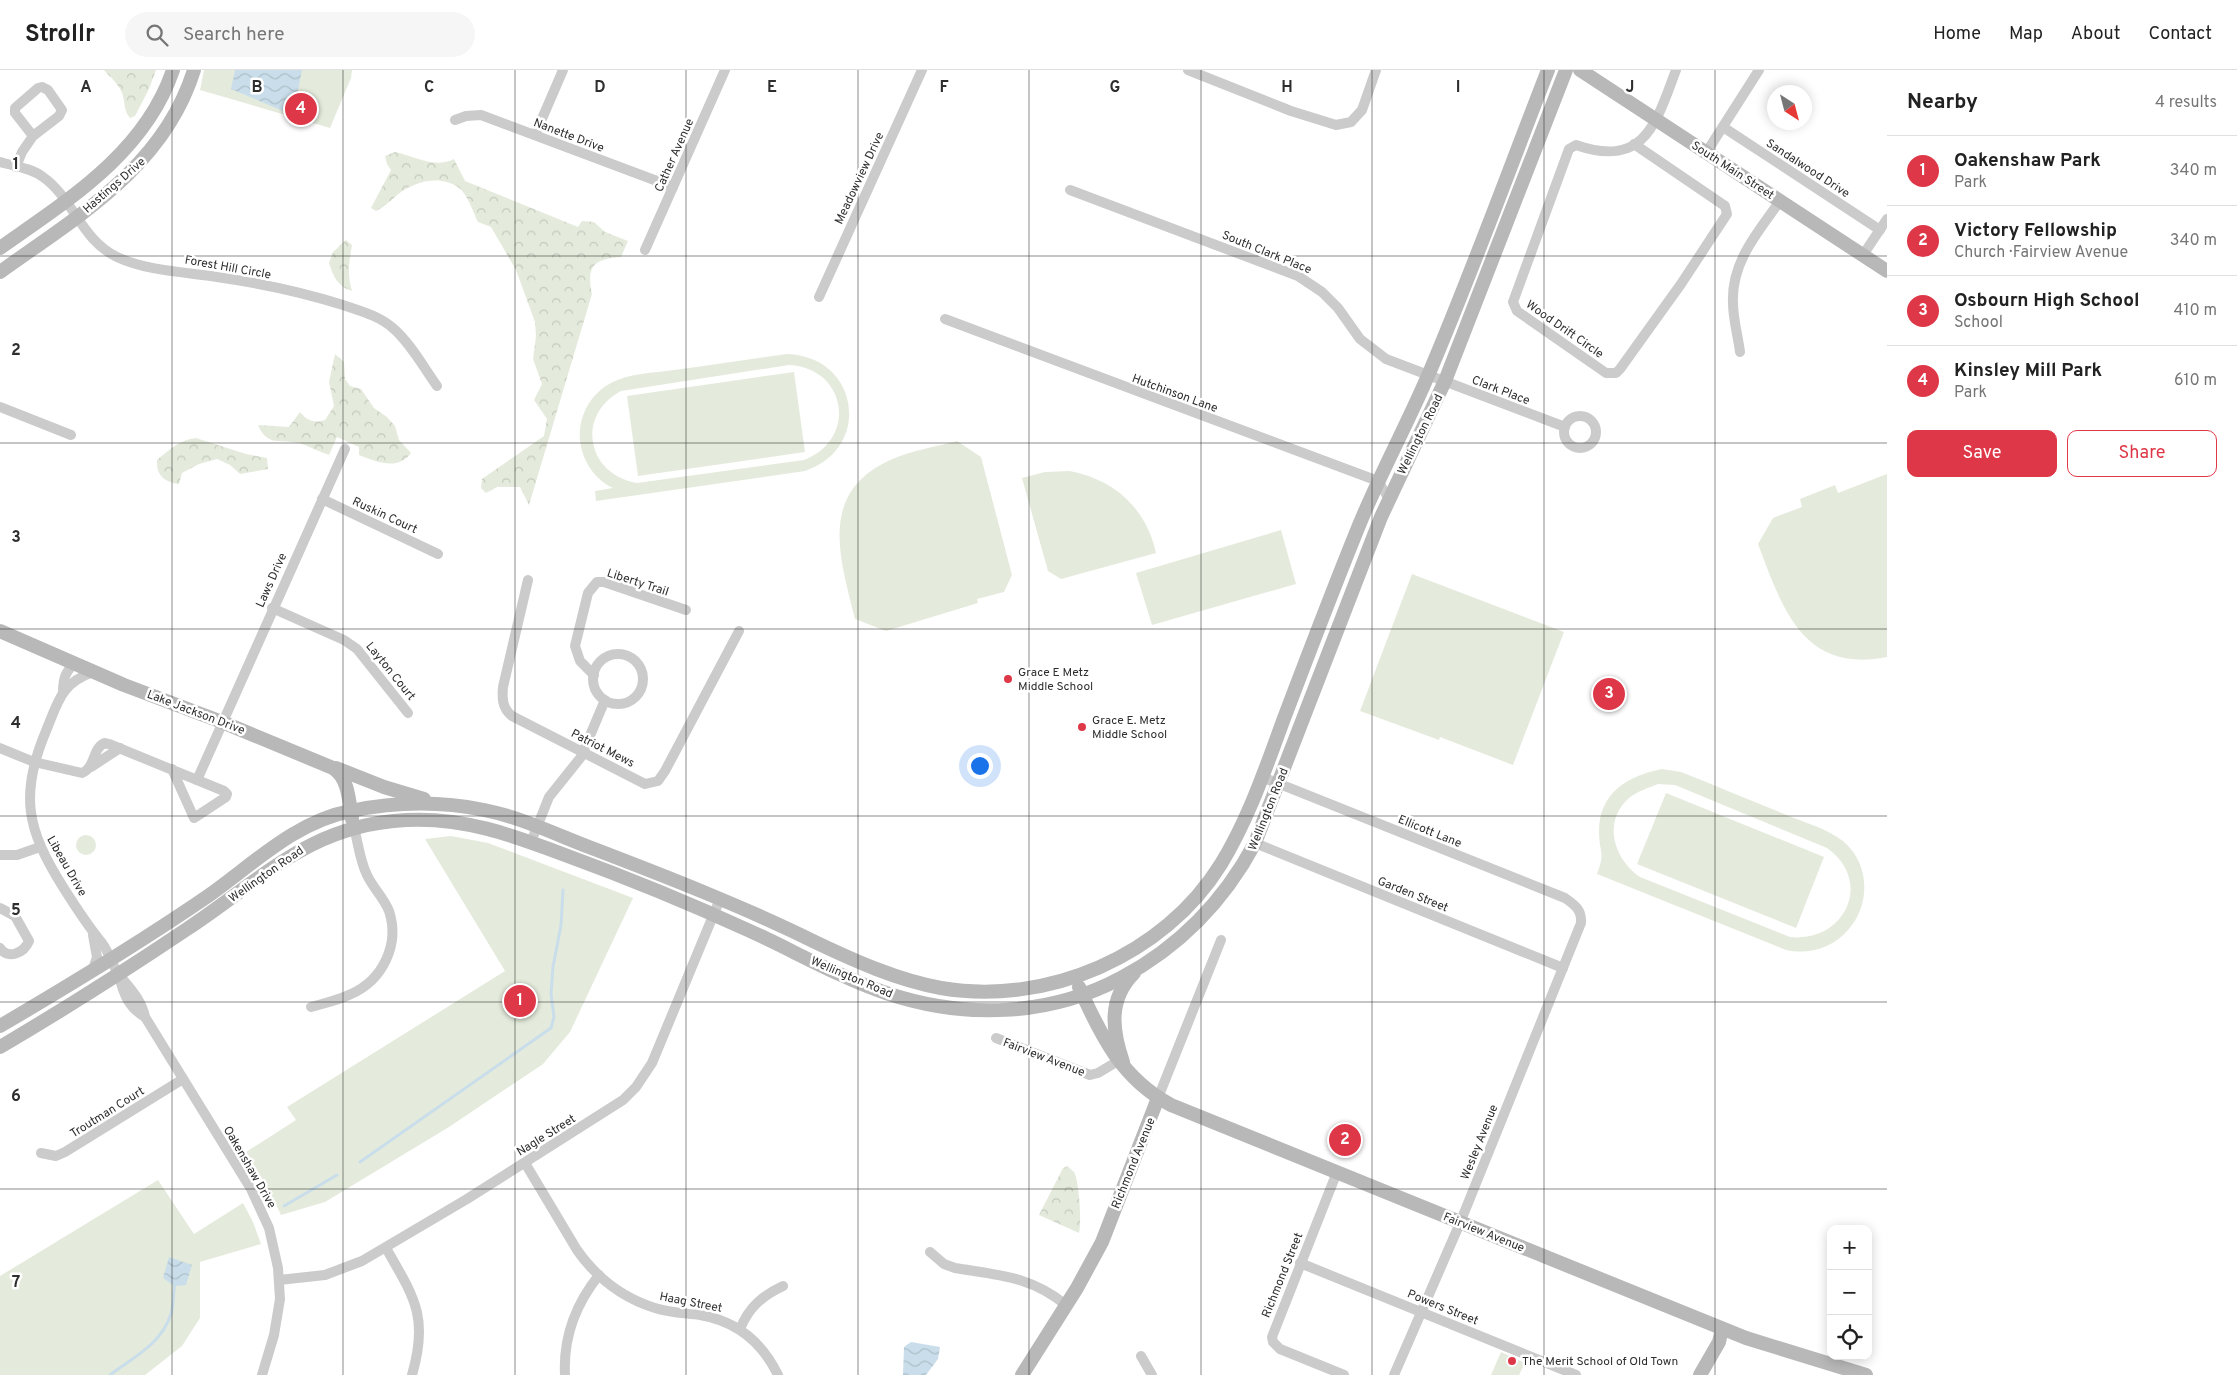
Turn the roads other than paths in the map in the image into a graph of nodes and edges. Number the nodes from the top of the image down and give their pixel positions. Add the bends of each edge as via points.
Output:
1 (173, 70) edge
2 (194, 70) edge
3 (563, 70) edge
4 (725, 70) edge
5 (922, 70) edge
6 (1188, 70) edge
7 (1376, 70) edge
8 (1548, 70) edge
9 (1566, 70) edge
10 (1580, 70) edge
11 (1676, 70) edge
12 (1759, 70) edge
13 (455, 120) dead end
14 (1658, 120) junction
15 (1723, 127) junction
16 (535, 135) junction
17 (33, 136) junction
18 (1634, 144) junction
19 (1706, 153) junction
20 (0, 162) edge
21 (16, 167) junction
22 (673, 187) junction
23 (1070, 190) dead end
24 (1780, 201) junction
25 (65, 202) junction
26 (76, 218) junction
27 (1887, 218) edge
28 (1880, 230) junction
29 (0, 248) edge
30 (645, 250) dead end
31 (1863, 255) junction
32 (1887, 271) edge
33 (0, 272) edge
34 (819, 297) dead end
35 (945, 319) dead end
36 (1740, 352) dead end
37 (1428, 376) junction
38 (1445, 382) junction
39 (437, 386) dead end
40 (0, 407) edge
41 (1565, 427) dead end
42 (71, 435) dead end
43 (344, 449) dead end
44 (1378, 481) junction
45 (1390, 498) junction
46 (322, 499) junction
47 (438, 554) dead end
48 (528, 580) dead end
49 (272, 608) junction
50 (686, 610) dead end
51 (0, 631) edge
52 (738, 631) dead end
53 (74, 664) junction
54 (93, 672) junction
55 (594, 675) junction
56 (62, 692) junction
57 (605, 700) junction
58 (408, 713) dead end
59 (222, 722) junction
60 (0, 748) edge
61 (583, 752) junction
62 (34, 762) junction
63 (325, 763) junction
64 (172, 770) junction
65 (1262, 777) junction
66 (197, 780) junction
67 (1278, 784) junction
68 (444, 804) junction
69 (350, 811) junction
70 (354, 827) junction
71 (537, 827) junction
72 (531, 842) junction
73 (1255, 843) junction
74 (40, 847) junction
75 (0, 855) edge
76 (720, 899) junction
77 (0, 908) edge
78 (713, 915) junction
79 (1581, 917) joint
80 (93, 934) junction
81 (1221, 940) dead end
82 (0, 948) edge
83 (109, 959) junction
84 (1563, 968) junction
85 (93, 969) junction
86 (1138, 969) junction
87 (119, 974) junction
88 (1075, 977) junction
89 (1083, 995) junction
90 (311, 1007) dead end
91 (0, 1026) edge
92 (996, 1038) dead end
93 (0, 1047) edge
94 (1118, 1061) junction
95 (1127, 1072) junction
96 (183, 1079) junction
97 (1158, 1098) junction
98 (41, 1153) dead end
99 (525, 1162) junction
100 (1337, 1172) junction
101 (1460, 1223) junction
102 (386, 1248) junction
103 (930, 1252) dead end
104 (1300, 1262) junction
105 (599, 1276) junction
106 (279, 1280) junction
107 (783, 1286) dead end
108 (1066, 1305) junction
109 (1421, 1312) junction
110 (740, 1329) junction
111 (1722, 1329) junction
112 (1141, 1356) dead end
113 (262, 1375) edge
114 (412, 1375) edge
115 (565, 1375) edge
116 (778, 1375) edge
117 (1022, 1375) edge
118 (1152, 1375) edge
119 (1344, 1375) edge
120 (1394, 1375) edge
121 (1576, 1375) edge
122 (1700, 1375) edge
123 (1866, 1375) edge

1 - 25 main road, Hastings Drive via 161,100 141,132 104,171
2 - 26 main road, Hastings Drive via 180,105 145,158 116,187
3 - 16 street
4 - 22 street, Cather Avenue
5 - 34 street, Meadowview Drive
6 - 7 street via 1336,125 1351,122 1357,117
8 - 37 main road, Wellington Road
9 - 38 main road, Wellington Road
10 - 14 main road, South Main Street
11 - 14 street
12 - 15 street
13 - 16 street, Nanette Drive via 481,115
14 - 18 street, Wood Drift Circle
14 - 19 main road, South Main Street
15 - 19 street
15 - 28 street, Sandalwood Drive
16 - 22 street, Nanette Drive
17 - 17 street via 14,110 42,87 48,90 62,110
17 - 21 street
18 - 18 street, Wood Drift Circle via 1725,206 1727,214 1620,369 1610,374 1517,311 1513,302 1569,150 1576,145 1594,151 1618,152
19 - 24 main road, South Main Street
20 - 21 street, Forest Hill Circle
21 - 25 street, Forest Hill Circle via 43,177
22 - 30 street, Cather Avenue
23 - 37 street, South Clark Place via 1298,276 1326,296 1360,339 1373,350 1396,364
24 - 31 main road, South Main Street
24 - 36 street via 1750,242 1736,275 1732,293
25 - 26 street, Forest Hill Circle
25 - 29 main road, Hastings Drive
26 - 33 main road, Hastings Drive
26 - 39 street, Forest Hill Circle via 102,248 127,261 270,286 362,311 387,323 404,339
27 - 28 street
28 - 31 street
31 - 32 main road, South Main Street
35 - 44 street, Hutchinson Lane
37 - 38 street, Clark Place
37 - 44 main road, Wellington Road
38 - 41 street, Clark Place
38 - 45 main road, Wellington Road
40 - 42 street
43 - 46 street, Laws Drive
44 - 45 street
44 - 65 main road, Wellington Road
45 - 67 main road, Wellington Road
46 - 47 street, Ruskin Court
46 - 49 street, Laws Drive
48 - 61 street, Patriot Mews via 502,701 512,716
49 - 58 street, Layton Court via 357,649
49 - 59 street, Laws Drive
50 - 55 street, Liberty Trail via 597,582 588,593 575,646 580,661
51 - 53 main road, Lake Jackson Drive
52 - 61 street, Patriot Mews via 658,781 645,784
53 - 54 main road, Lake Jackson Drive
53 - 56 street, Libeau Drive via 67,671
54 - 56 street via 74,680
54 - 59 main road, Lake Jackson Drive
55 - 57 street, Liberty Trail via 595,688
55 - 57 street via 599,663 616,654 628,656 642,670 643,683 638,695 621,704
56 - 62 street, Libeau Drive
57 - 61 street
59 - 63 main road, Lake Jackson Drive
59 - 66 street, Laws Drive
60 - 62 street
61 - 71 street via 549,797
62 - 64 street via 82,773 90,768 102,744 109,744
62 - 74 street, Libeau Drive via 30,807
63 - 68 main road via 403,794
63 - 69 main road, Lake Jackson Drive via 342,775
64 - 66 street
64 - 66 street via 194,818 224,801 227,794
65 - 67 street, Ellicott Lane
65 - 88 main road, Wellington Road via 1222,863 1188,907 1129,952
67 - 73 main road, Wellington Road
67 - 79 street, Ellicott Lane via 1565,898 1575,905
68 - 69 main road, Wellington Road via 406,804
68 - 71 main road, Wellington Road via 493,812
69 - 70 main road, Lake Jackson Drive
69 - 83 main road, Wellington Road via 327,818 278,844 212,893
70 - 72 main road, Wellington Road via 404,820 454,822 489,827
70 - 87 main road, Wellington Road via 297,851
70 - 90 street via 365,871 388,908 392,947 384,966 362,988
71 - 72 street
71 - 76 main road, Wellington Road
72 - 78 main road, Wellington Road via 623,876
73 - 84 street, Garden Street
73 - 86 main road, Wellington Road via 1232,883 1196,924
74 - 75 street via 18,855
74 - 80 street, Libeau Drive
76 - 78 street, Nagle Street
76 - 88 main road, Wellington Road via 850,958 936,987 992,992
77 - 82 street via 16,916 29,941 23,949 10,955
78 - 89 main road, Wellington Road via 883,992 940,1007 994,1012 1047,1006
78 - 99 street, Nagle Street via 652,1063 636,1087 611,1109
79 - 84 street, Wesley Avenue
80 - 83 street, Libeau Drive via 105,948
80 - 85 street, Libeau Drive via 97,957
81 - 97 street, Richmond Avenue
83 - 85 main road, Wellington Road
83 - 87 street, Oakenshaw Drive
84 - 101 street, Wesley Avenue
85 - 91 main road, Wellington Road
86 - 89 main road, Wellington Road
86 - 95 main road via 1118,995 1113,1013
87 - 93 main road, Wellington Road
87 - 96 street, Oakenshaw Drive via 143,1006 145,1017
88 - 89 main road, Fairview Avenue
89 - 94 main road, Fairview Avenue
92 - 94 street, Fairview Avenue via 1090,1075
94 - 95 main road, Fairview Avenue
95 - 97 main road, Fairview Avenue
96 - 98 street, Troutman Court via 65,1152 56,1156
96 - 106 street, Oakenshaw Drive via 261,1208 272,1236
97 - 100 main road, Fairview Avenue
97 - 108 main road, Richmond Avenue via 1102,1242
99 - 102 street, Nagle Street
99 - 105 street, Haag Street via 577,1250
100 - 101 main road, Fairview Avenue
100 - 104 street, Richmond Street
101 - 109 street, Wesley Avenue
101 - 111 main road, Fairview Avenue
102 - 106 street, Nagle Street via 353,1266 334,1272
102 - 114 street via 414,1297 420,1319 419,1346
103 - 108 street via 944,1264 955,1268 1023,1279 1053,1294
104 - 109 street, Powers Street
104 - 119 street, Richmond Street via 1272,1334 1273,1342 1280,1349
105 - 110 street, Haag Street via 635,1301 677,1313 721,1320
105 - 115 street via 580,1302 568,1331
106 - 113 street, Oakenshaw Drive via 278,1318
107 - 110 street via 754,1305
108 - 117 main road, Richmond Avenue
109 - 120 street, Wesley Avenue
109 - 121 street, Powers Street
110 - 116 street, Haag Street via 764,1352
111 - 122 main road via 1719,1342
111 - 123 main road, Fairview Avenue
112 - 118 street

